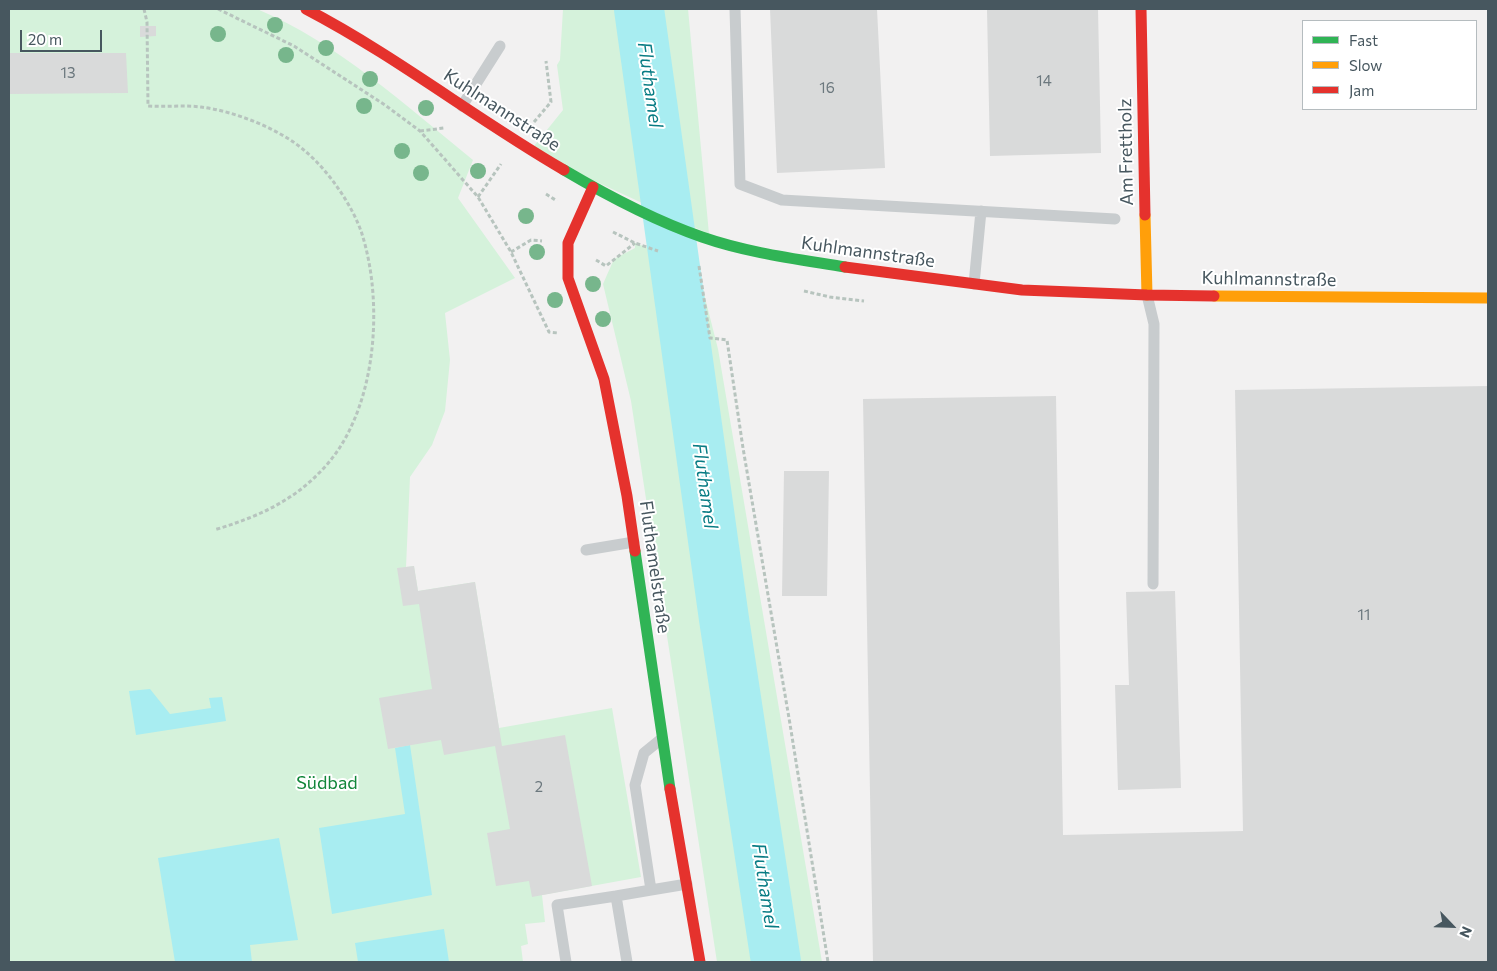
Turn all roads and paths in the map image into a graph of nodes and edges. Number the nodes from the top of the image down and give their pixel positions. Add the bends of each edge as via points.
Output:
1 (144, 9) edge
2 (218, 9) edge
3 (306, 9) edge
4 (735, 9) edge
5 (1141, 9) edge
6 (500, 46) dead end
7 (462, 106) junction
8 (593, 187) junction
9 (982, 211) junction
10 (1115, 219) dead end
11 (699, 266) dead end
12 (974, 284) junction
13 (1147, 295) junction
14 (1488, 298) edge
15 (588, 335) junction
16 (214, 530) dead end
17 (634, 542) junction
18 (586, 550) dead end
19 (1153, 584) dead end
20 (662, 739) junction
21 (688, 884) junction
22 (651, 890) junction
23 (616, 896) junction
24 (566, 962) edge
25 (627, 962) edge
26 (700, 962) edge
27 (828, 962) edge

1 - 16 path via 148,106 202,107 242,117 305,150 349,206 362,232 370,263 373,292 370,369 364,398 340,446 321,472 297,493 269,510
2 - 15 path via 294,46 420,131 478,197 511,252 548,332
3 - 7 main road, Kuhlmannstraße via 346,30
4 - 9 lane via 740,184 782,200
5 - 13 main road, Am Frettholz
6 - 7 lane
7 - 8 main road, Kuhlmannstraße via 517,143
8 - 12 main road, Kuhlmannstraße via 702,237 761,253
8 - 15 main road, Fluthamelstraße via 568,243 568,278
9 - 10 lane
9 - 12 lane
11 - 27 path via 710,338 727,340 742,448
12 - 13 main road, Kuhlmannstraße via 1022,290
13 - 14 main road, Kuhlmannstraße
13 - 19 lane via 1154,324
15 - 17 main road, Fluthamelstraße via 604,379
17 - 18 lane
17 - 20 main road, Fluthamelstraße
20 - 21 main road, Fluthamelstraße
20 - 22 lane via 644,753 635,785
21 - 22 lane
21 - 26 main road, Fluthamelstraße
22 - 23 lane
23 - 24 lane via 557,905
23 - 25 lane

